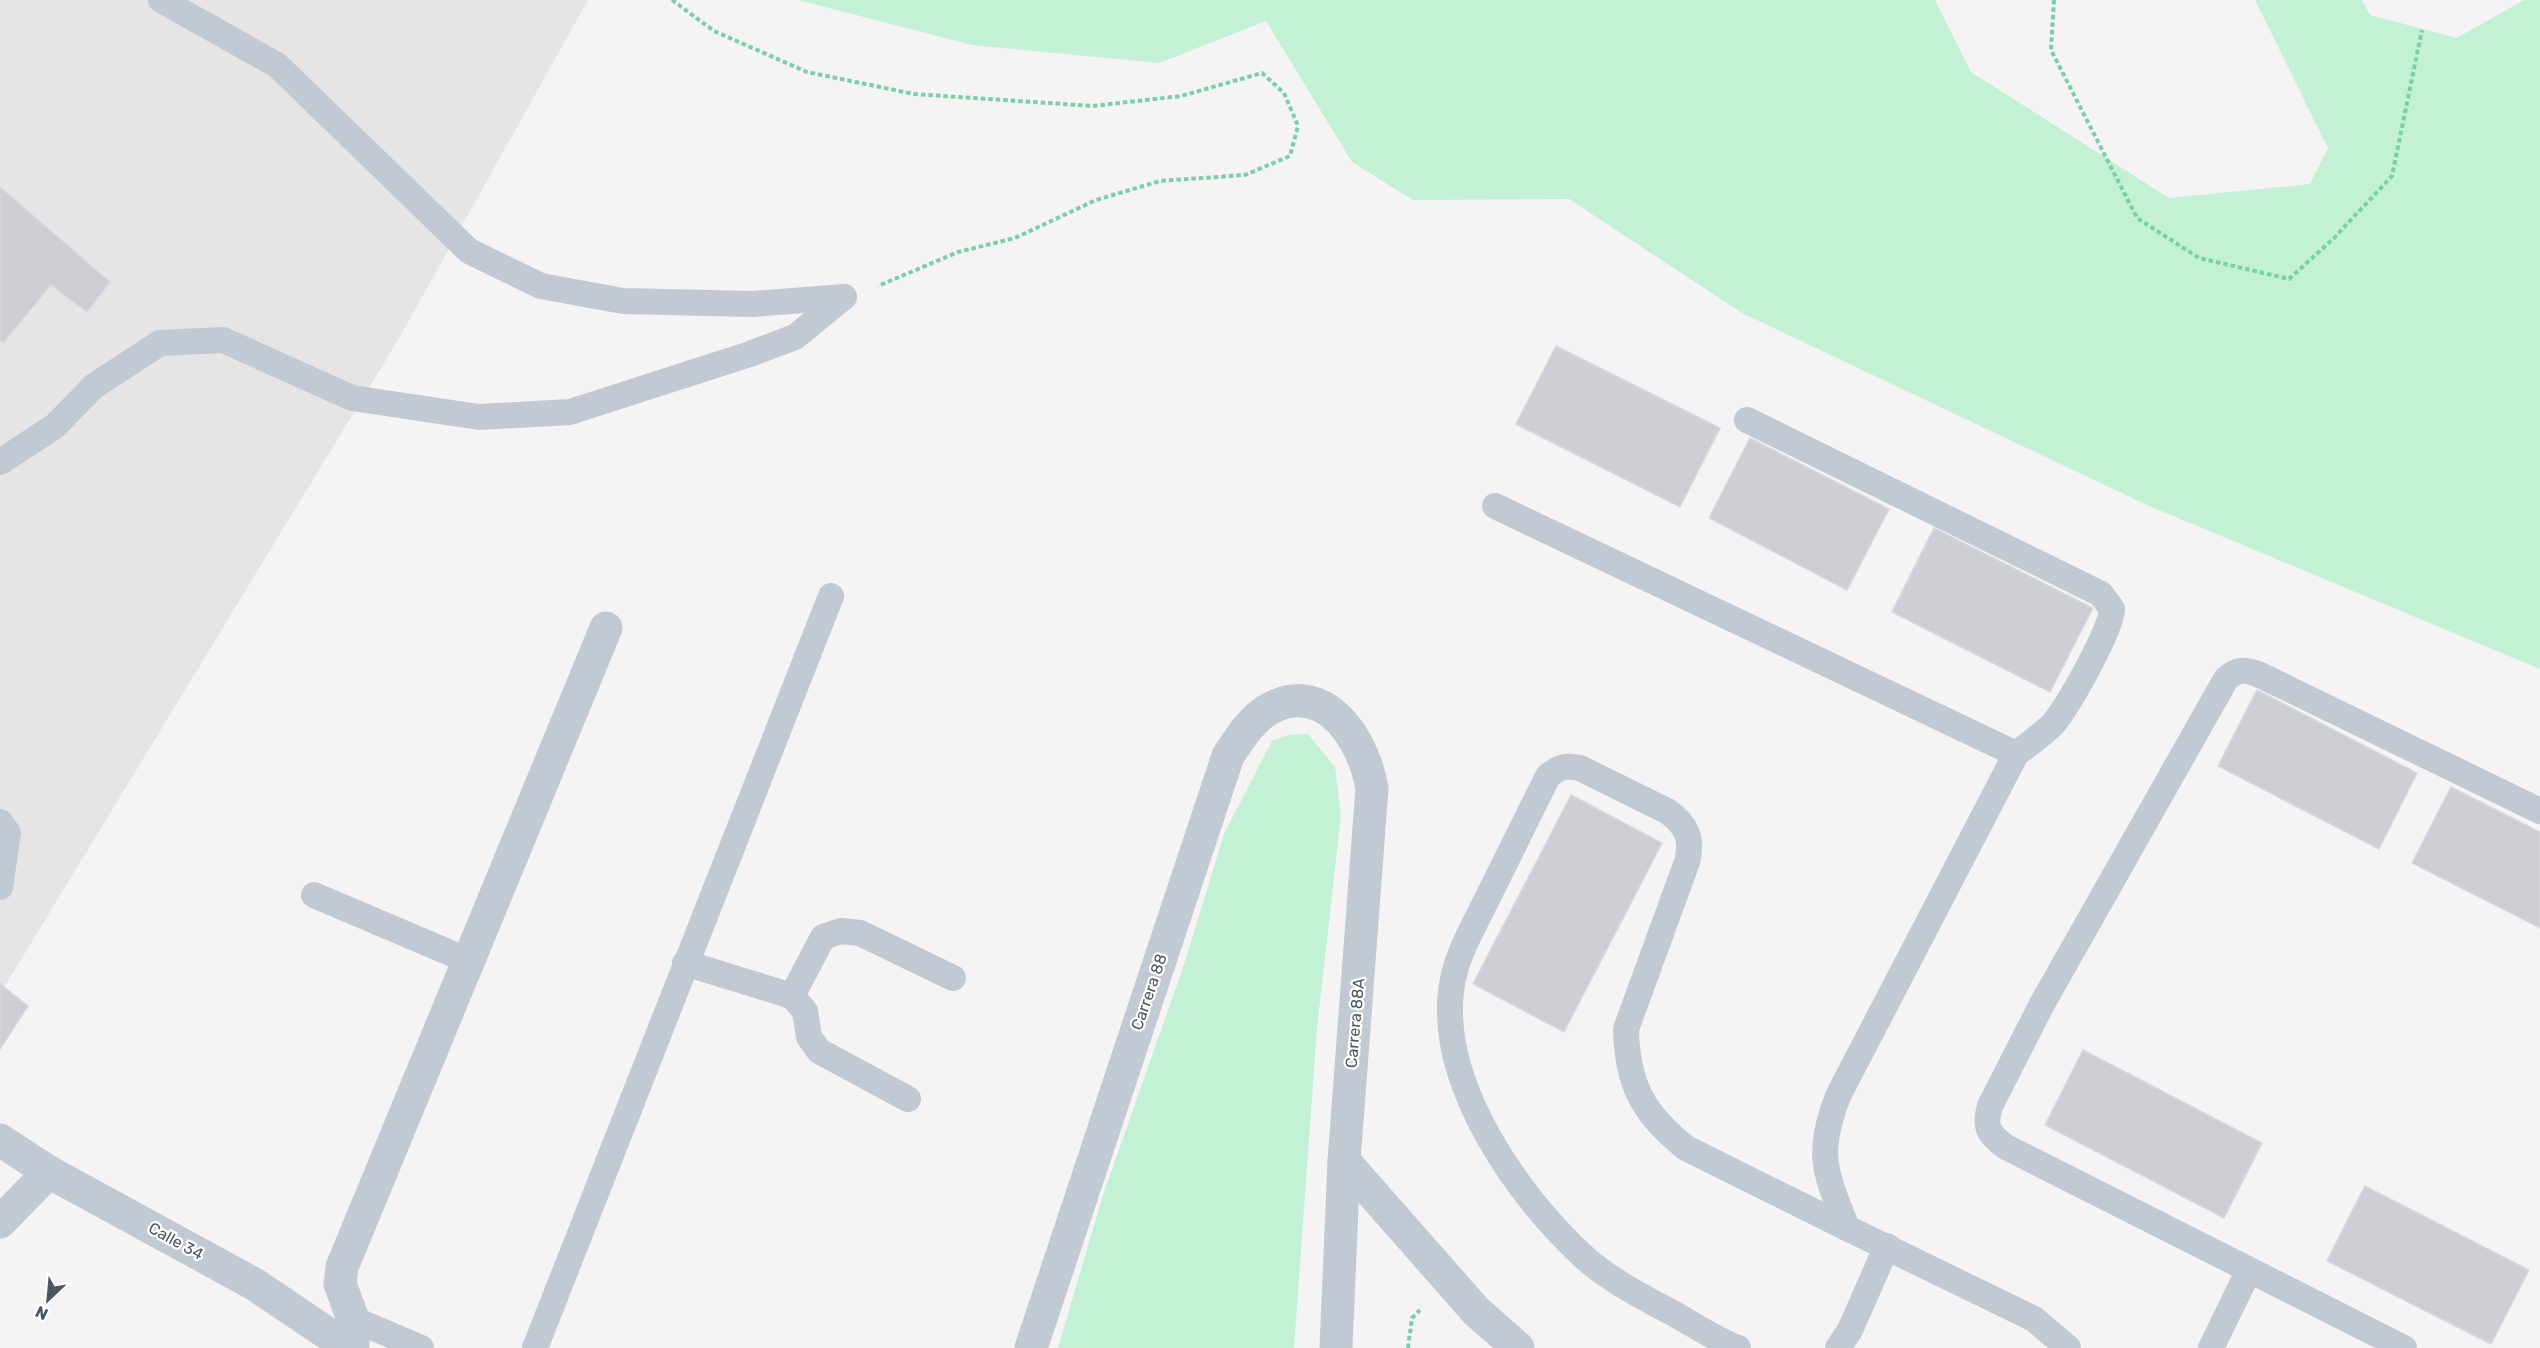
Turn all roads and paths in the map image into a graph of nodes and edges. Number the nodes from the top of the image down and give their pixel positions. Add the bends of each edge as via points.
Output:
1 (161, 0) edge
2 (672, 0) edge
3 (2054, 0) edge
4 (2422, 30) dead end
5 (844, 297) junction
6 (1747, 420) dead end
7 (0, 462) edge
8 (1495, 506) dead end
9 (831, 596) dead end
10 (606, 628) dead end
11 (1330, 711) joint
12 (2016, 754) junction
13 (2540, 810) edge
14 (0, 822) edge
15 (0, 887) edge
16 (315, 895) dead end
17 (469, 961) junction
18 (685, 963) junction
19 (953, 978) dead end
20 (792, 996) junction
21 (908, 1099) dead end
22 (0, 1140) edge
23 (1344, 1161) junction
24 (49, 1172) junction
25 (0, 1222) edge
26 (1847, 1228) junction
27 (1887, 1246) junction
28 (2249, 1270) junction
29 (352, 1338) edge
30 (421, 1348) edge
31 (535, 1348) edge
32 (1031, 1348) edge
33 (1336, 1348) edge
34 (1518, 1348) edge
35 (1738, 1348) edge
36 (1838, 1348) edge
37 (2068, 1348) edge
38 (2211, 1348) edge
39 (2404, 1348) edge

1 - 5 lane via 277,65 470,251 541,286 622,302 753,304
2 - 5 path via 714,31 807,72 914,94 1093,106 1181,96 1262,72 1284,93 1298,126 1290,156 1245,175 1160,181 1096,200 1016,238 958,252 859,296
3 - 4 path via 2051,50 2137,218 2199,258 2289,279 2392,176
5 - 7 lane via 795,337 570,412 479,417 352,398 223,340 160,343 94,386 56,426
6 - 12 lane via 2101,594 2108,602 2112,619 2064,709
8 - 12 lane
9 - 18 lane
10 - 17 street
11 - 23 street, Carrera 88A via 1360,747 1372,788
11 - 32 street, Carrera 88 via 1312,703 1289,701 1270,708 1228,756
12 - 26 lane via 1829,1120 1824,1140 1827,1178
13 - 28 lane via 2258,674 2245,669 2226,680 2042,1004 1985,1123 1990,1136 2006,1147
14 - 15 lane via 8,833
16 - 17 lane
17 - 29 street via 342,1267 340,1284
18 - 20 lane
18 - 31 lane
19 - 20 lane via 860,933 841,931 823,937
20 - 21 lane via 805,1011 809,1037 819,1051
22 - 24 street, Calle 34
23 - 33 street, Carrera 88A
23 - 34 street via 1476,1311
24 - 25 street
24 - 29 street, Calle 34
26 - 27 lane
26 - 35 lane via 1686,1148 1647,1111 1635,1089 1627,1057 1626,1029 1688,862 1690,836 1681,820 1667,811 1580,768 1557,768 1548,776 1459,956 1451,989 1449,1024 1465,1082 1487,1135 1513,1177 1587,1260 1631,1290
27 - 36 lane via 1850,1330
27 - 37 lane via 2034,1319
28 - 38 lane
28 - 39 lane
29 - 30 lane

